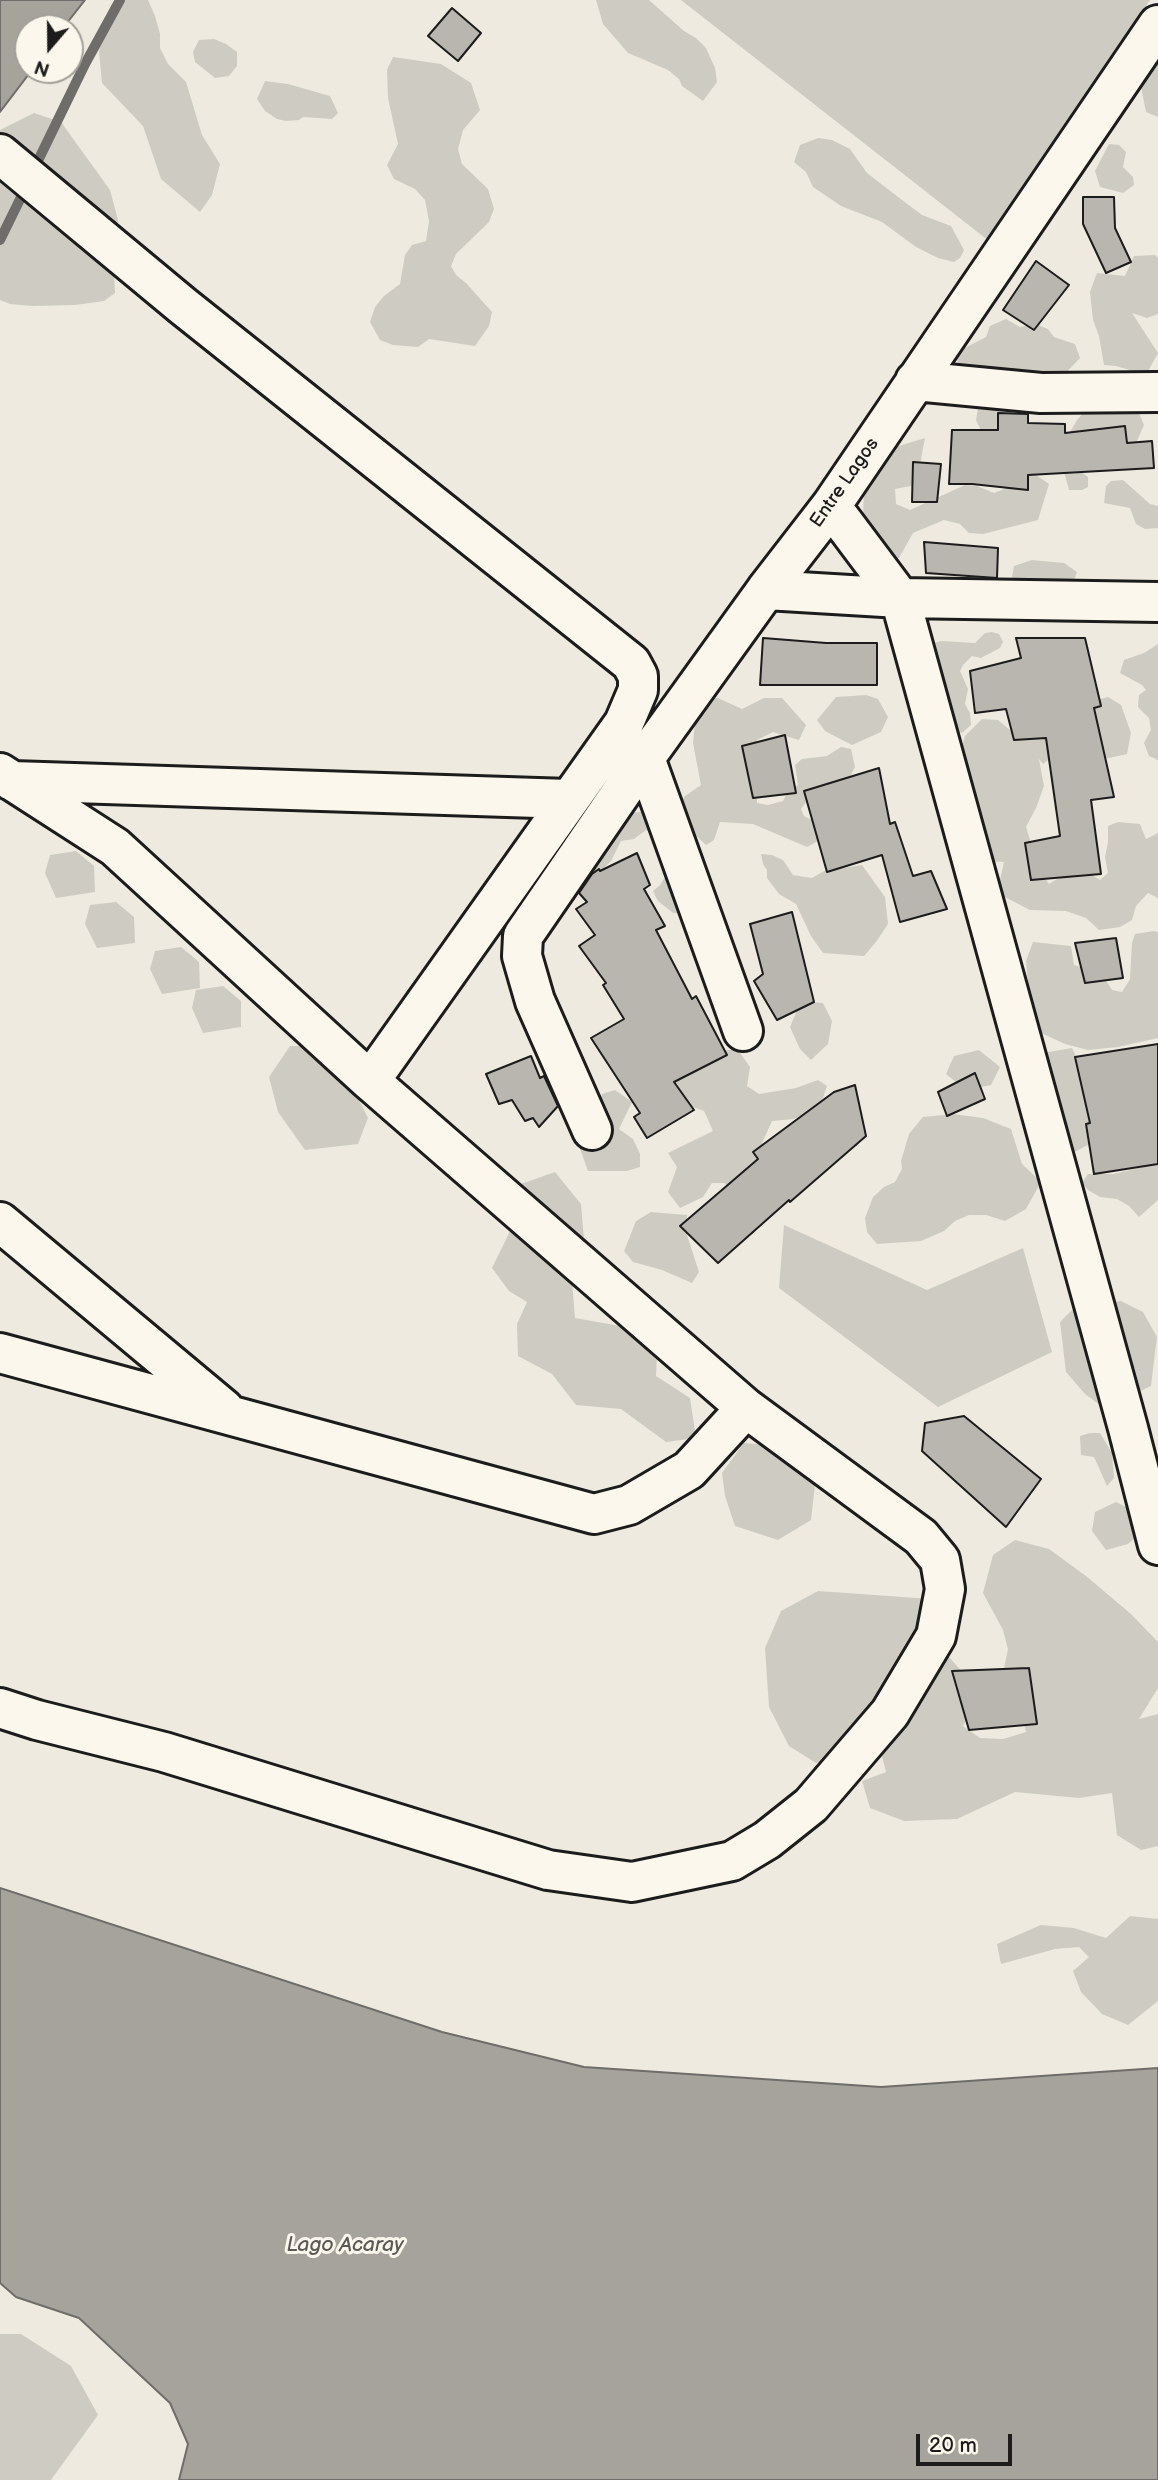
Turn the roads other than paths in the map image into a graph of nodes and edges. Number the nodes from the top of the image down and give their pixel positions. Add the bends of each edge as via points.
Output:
1 (1158, 25) edge
2 (1, 154) edge
3 (915, 381) junction
4 (1158, 392) edge
5 (831, 506) junction
6 (766, 590) junction
7 (901, 598) junction
8 (1158, 602) edge
9 (645, 758) junction
10 (4, 783) edge
11 (569, 799) junction
12 (743, 1031) dead end
13 (370, 1081) junction
14 (592, 1130) dead end
15 (0, 1222) edge
16 (0, 1353) edge
17 (746, 1408) junction
18 (234, 1417) junction
19 (1158, 1545) edge
20 (0, 1708) edge

1 - 3 street, Entre Lagos
2 - 11 street via 183,306 631,663 638,676 638,690 624,723
3 - 4 street via 1041,393
3 - 5 street, Entre Lagos
5 - 6 street, Entre Lagos
5 - 7 street
6 - 7 street
6 - 9 street, Entre Lagos
7 - 8 street
7 - 19 street
9 - 12 street
9 - 14 street, Entre Lagos via 523,936 522,956 535,1001
10 - 11 street
10 - 13 street via 115,846
11 - 13 street
13 - 17 street
15 - 18 street
16 - 18 street
17 - 18 street via 689,1470 629,1504 594,1514
17 - 20 street via 920,1537 940,1560 945,1589 936,1636 890,1713 811,1805 732,1861 632,1882 548,1870 164,1752

